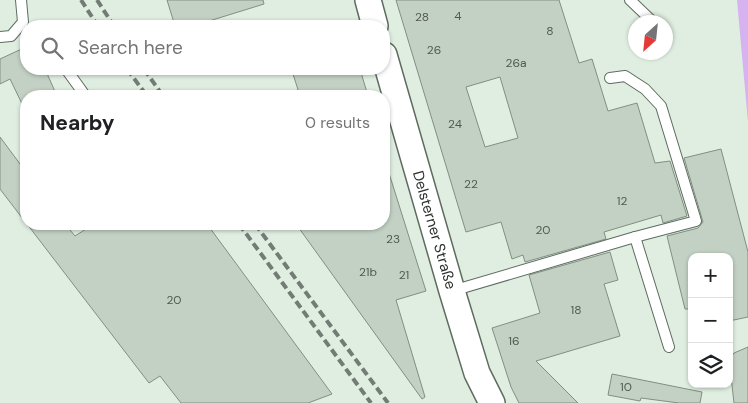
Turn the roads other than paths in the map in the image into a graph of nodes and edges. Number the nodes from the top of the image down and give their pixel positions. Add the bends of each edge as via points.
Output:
1 (21, 0) edge
2 (368, 0) edge
3 (630, 0) edge
4 (645, 15) edge
5 (24, 20) edge
6 (374, 20) edge
7 (20, 28) edge
8 (0, 37) edge
9 (70, 75) edge
10 (390, 75) edge
11 (610, 78) dead end
12 (81, 90) edge
13 (635, 237) junction
14 (452, 291) junction
15 (669, 347) dead end
16 (492, 403) edge

1 - 5 lane
2 - 6 street
3 - 4 lane
7 - 8 lane via 11,36
9 - 12 lane
10 - 14 street, Delsterner Straße
11 - 13 lane via 625,76 662,106 696,221
13 - 14 lane
13 - 15 lane
14 - 16 street, Delsterner Straße via 477,373

